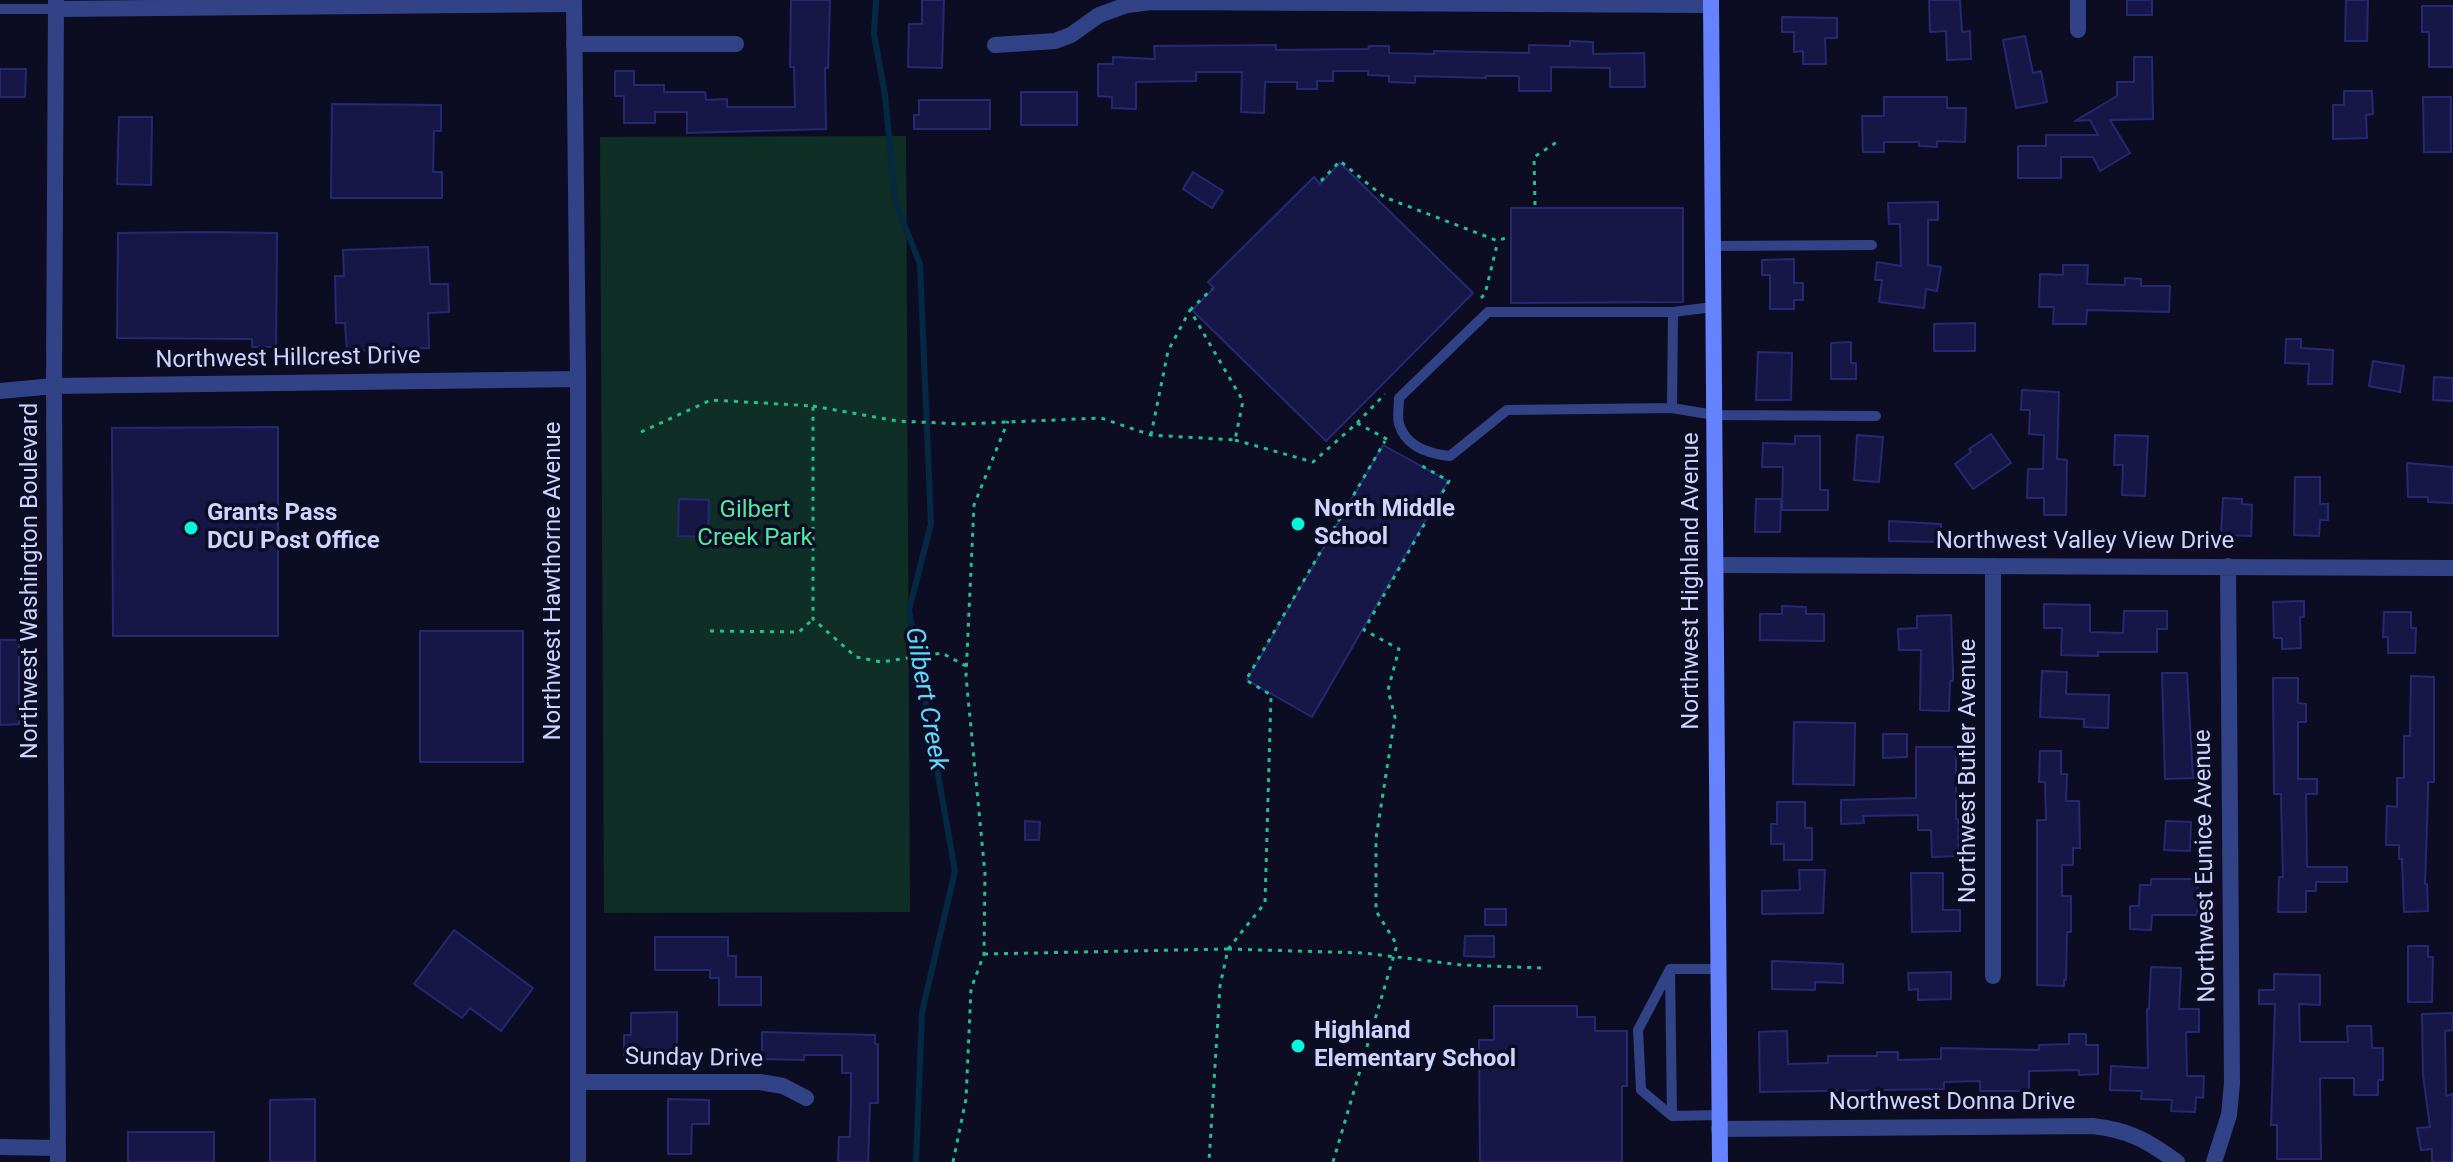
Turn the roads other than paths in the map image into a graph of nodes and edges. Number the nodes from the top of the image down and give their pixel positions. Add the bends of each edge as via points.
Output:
1 (2078, 0) edge
2 (1254, 1) edge
3 (574, 2) edge
4 (1481, 2) edge
5 (1710, 2) edge
6 (364, 3) edge
7 (56, 4) edge
8 (0, 9) edge
9 (2078, 30) dead end
10 (574, 44) junction
11 (736, 44) dead end
12 (995, 45) dead end
13 (1872, 245) dead end
14 (1712, 246) junction
15 (1713, 307) junction
16 (1673, 312) junction
17 (578, 379) junction
18 (54, 386) junction
19 (0, 391) edge
20 (1672, 408) junction
21 (1714, 415) junction
22 (1876, 416) dead end
23 (1716, 565) junction
24 (1993, 566) junction
25 (2228, 566) junction
26 (2453, 568) edge
27 (1670, 969) junction
28 (1718, 969) junction
29 (1993, 976) dead end
30 (579, 1082) junction
31 (806, 1098) dead end
32 (1672, 1116) junction
33 (1719, 1122) junction
34 (0, 1147) edge
35 (58, 1155) edge
36 (578, 1162) edge
37 (1720, 1162) edge
38 (2177, 1162) edge
39 (2214, 1162) edge

1 - 9 street
2 - 4 street
2 - 12 street via 1127,5 1055,41
3 - 6 street
3 - 10 street, Northwest Hawthorne Avenue
4 - 5 street
5 - 14 main road, Northwest Highland Avenue
6 - 7 street
7 - 8 lane
7 - 18 street, Northwest Washington Boulevard
10 - 11 street
10 - 17 street, Northwest Hawthorne Avenue
13 - 14 lane
14 - 15 main road, Northwest Highland Avenue
15 - 16 lane
15 - 21 main road, Northwest Highland Avenue
16 - 20 lane
16 - 20 lane via 1488,312 1399,398 1399,424 1412,443 1429,454 1450,456 1507,410
17 - 18 street, Northwest Hillcrest Drive
17 - 30 street, Northwest Hawthorne Avenue
18 - 19 street, Northwest Hillcrest Drive
18 - 35 street, Northwest Washington Boulevard
20 - 21 lane
21 - 22 lane
21 - 23 main road, Northwest Highland Avenue
23 - 24 street, Northwest Valley View Drive
23 - 28 main road, Northwest Highland Avenue
24 - 25 street, Northwest Valley View Drive
24 - 29 street, Northwest Butler Avenue
25 - 26 street, Northwest Valley View Drive
25 - 39 street, Northwest Eunice Avenue via 2232,1083 2229,1115
27 - 28 lane
27 - 32 lane
27 - 32 lane via 1638,1030 1641,1090
28 - 33 main road, Northwest Highland Avenue
30 - 31 street, Sunday Drive via 760,1082
30 - 36 street, Northwest Hawthorne Avenue
32 - 33 lane
33 - 37 main road, Northwest Highland Avenue
33 - 38 street, Northwest Donna Drive via 2093,1126 2147,1140
34 - 35 street

